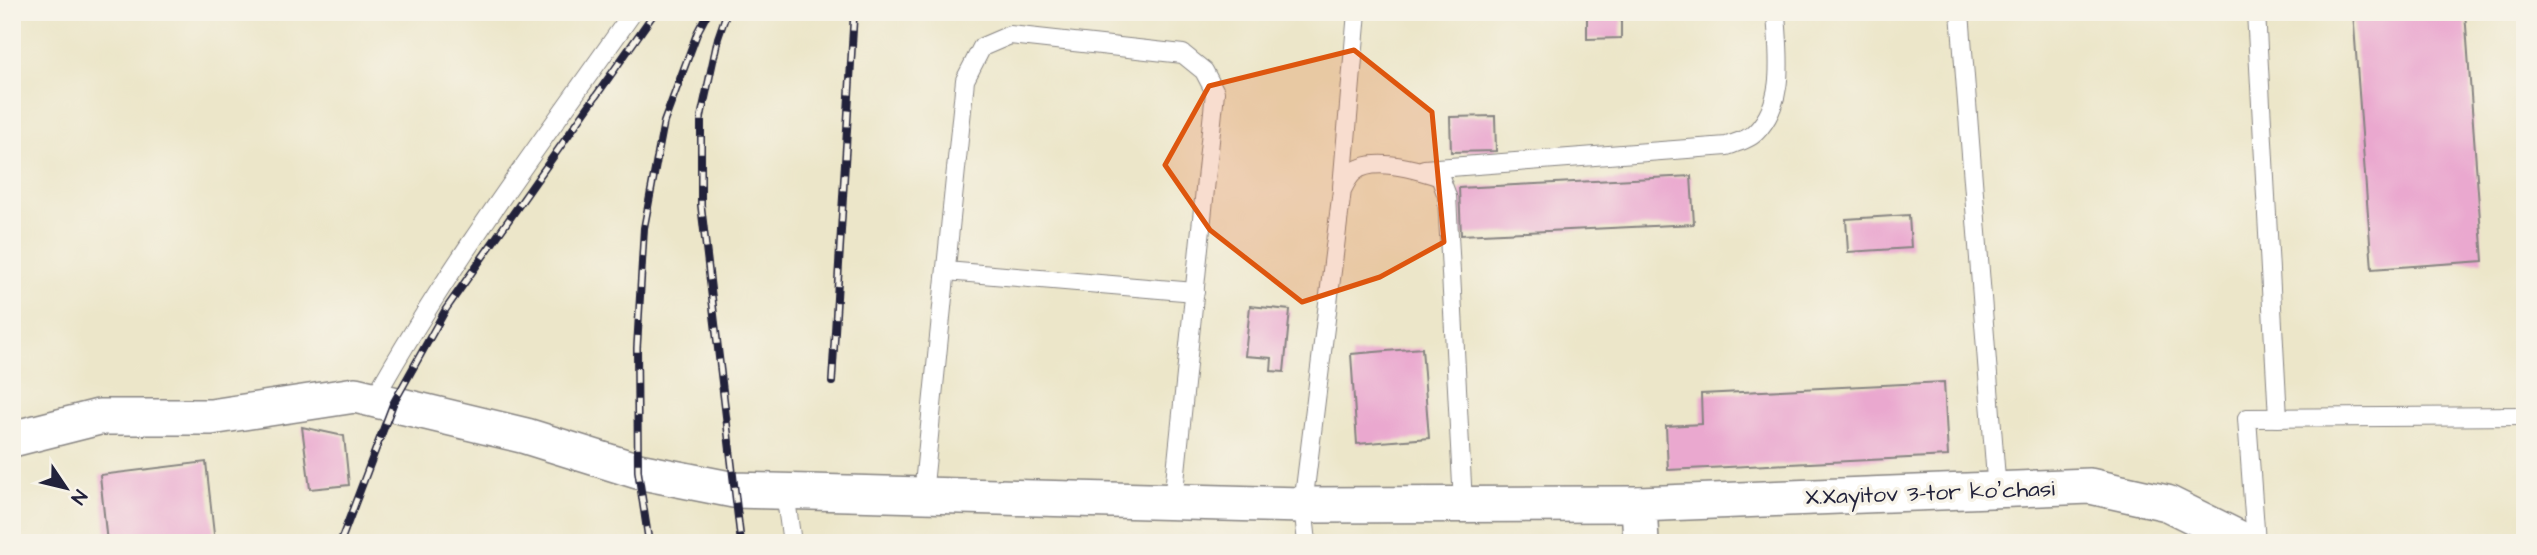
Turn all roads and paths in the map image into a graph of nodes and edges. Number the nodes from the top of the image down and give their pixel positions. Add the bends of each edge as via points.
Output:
1 (633, 12) edge
2 (1357, 12) edge
3 (1776, 12) edge
4 (1960, 12) edge
5 (2256, 12) edge
6 (1415, 169) junction
7 (1342, 190) junction
8 (946, 271) junction
9 (1195, 292) junction
10 (374, 399) junction
11 (2525, 416) edge
12 (2278, 418) junction
13 (12, 439) edge
14 (785, 492) junction
15 (1997, 492) junction
16 (923, 495) junction
17 (1173, 501) junction
18 (1463, 504) junction
19 (1639, 504) junction
20 (1303, 505) junction
21 (792, 543) edge
22 (1307, 543) edge
23 (1641, 543) edge
24 (2248, 543) edge
25 (2256, 543) edge

1 - 10 lane via 466,251
2 - 7 lane
3 - 6 lane via 1779,84 1772,108 1755,134 1727,146
4 - 15 lane
5 - 12 lane
6 - 7 lane via 1367,164 1352,173
6 - 18 lane via 1440,177 1447,196
7 - 20 lane
8 - 9 lane
8 - 9 lane via 965,80 982,47 1010,35 1183,54 1204,71 1215,92
8 - 16 lane
9 - 17 lane
10 - 13 street, X.Xayitov 3-tor koʼchasi via 355,395 211,417 99,417
10 - 14 street, X.Xayitov 3-tor koʼchasi via 526,436 638,471 734,490
11 - 12 lane
12 - 25 lane via 2247,418
14 - 16 street, X.Xayitov 3-tor koʼchasi
14 - 21 lane
15 - 19 street, X.Xayitov 3-tor koʼchasi
15 - 24 street, X.Xayitov 3-tor koʼchasi via 2090,486 2167,503
16 - 17 street, X.Xayitov 3-tor koʼchasi
17 - 20 street, X.Xayitov 3-tor koʼchasi
18 - 19 street, X.Xayitov 3-tor koʼchasi
18 - 20 street, X.Xayitov 3-tor koʼchasi
19 - 23 street
20 - 22 lane

